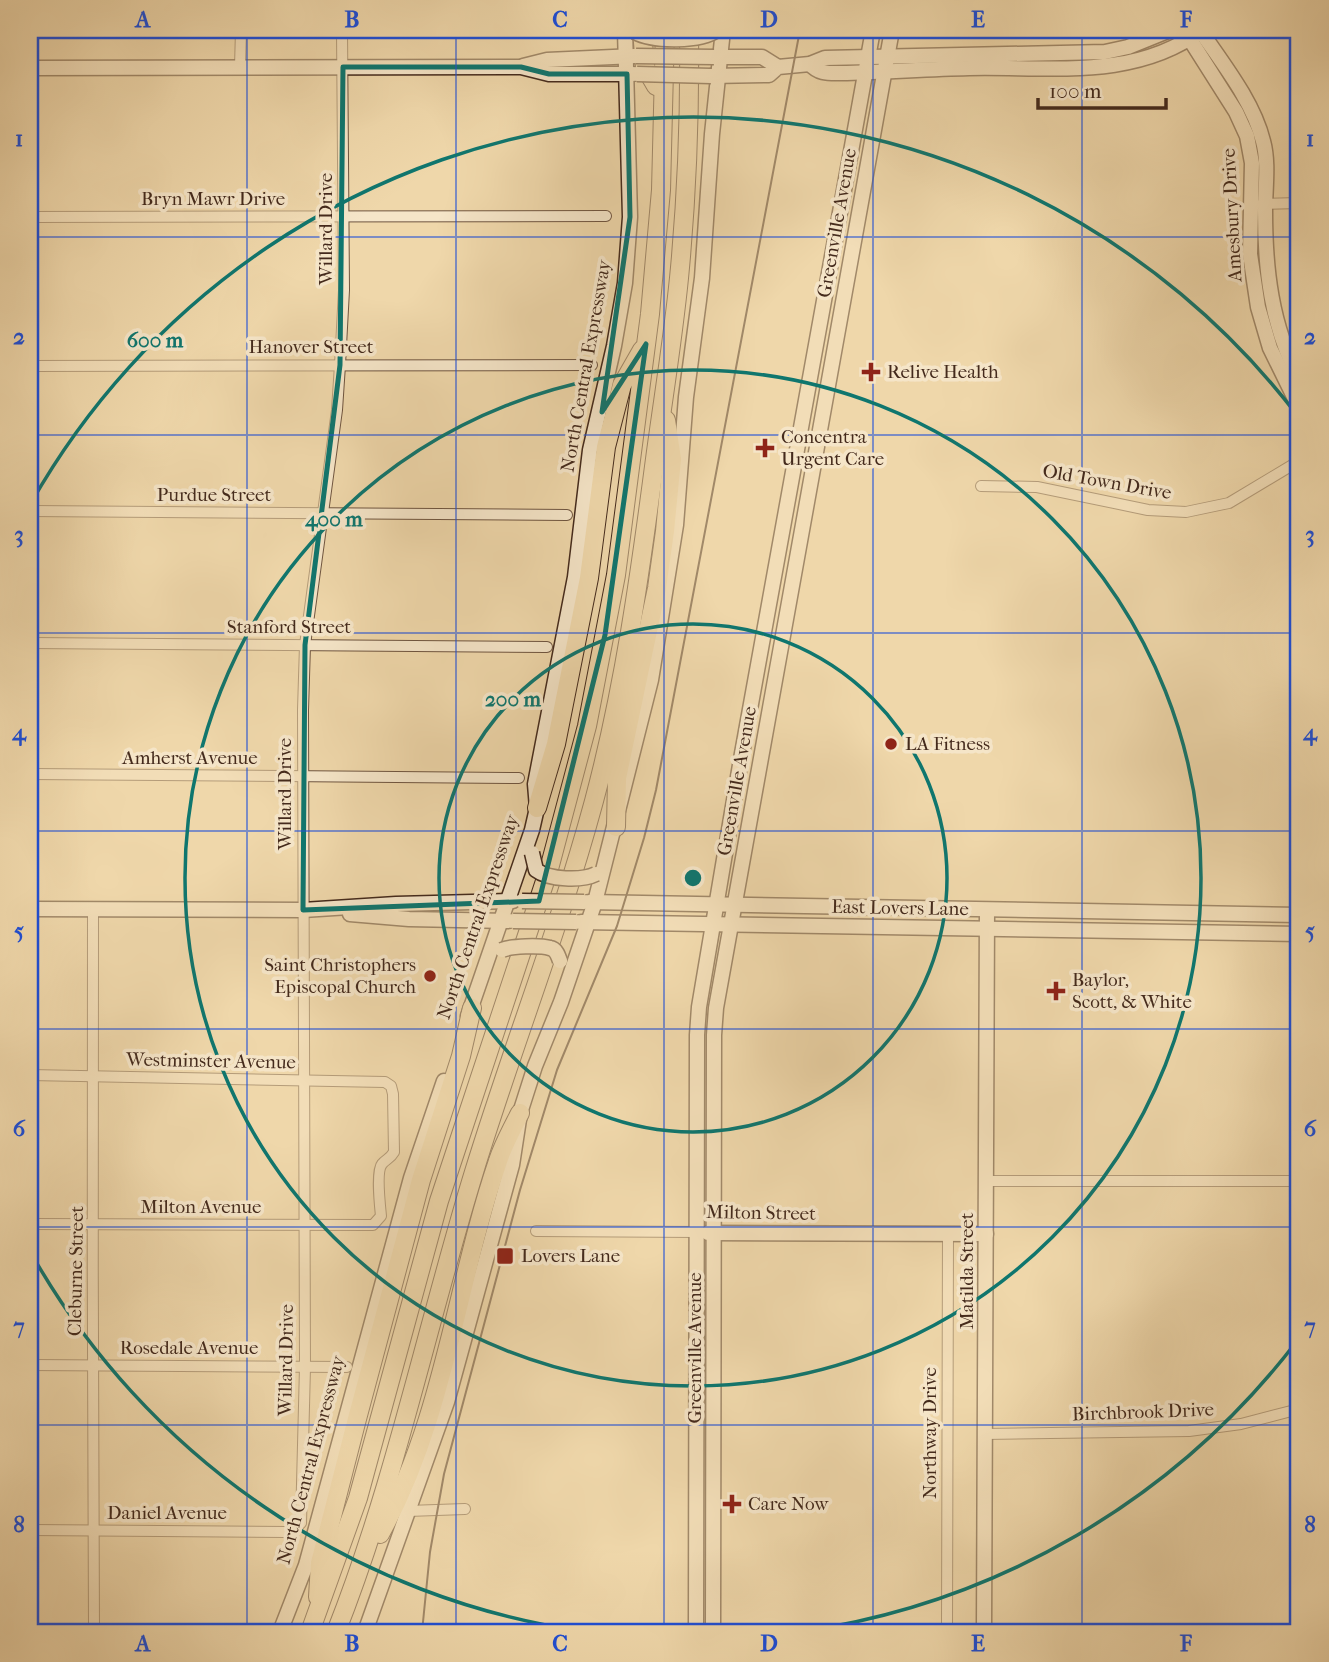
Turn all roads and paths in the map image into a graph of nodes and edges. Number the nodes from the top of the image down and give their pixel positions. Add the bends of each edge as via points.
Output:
1 (241, 30) edge
2 (342, 30) edge
3 (634, 30) edge
4 (665, 30) edge
5 (689, 30) edge
6 (708, 30) edge
7 (717, 30) edge
8 (723, 30) edge
9 (873, 30) edge
10 (892, 30) edge
11 (1170, 30) edge
12 (1195, 32) edge
13 (631, 56) junction
14 (868, 56) junction
15 (888, 56) junction
16 (717, 57) junction
17 (925, 63) junction
18 (810, 64) junction
19 (240, 67) junction
20 (343, 67) junction
21 (521, 67) junction
22 (778, 67) junction
23 (30, 68) edge
24 (885, 72) junction
25 (865, 73) junction
26 (632, 74) junction
27 (715, 76) junction
28 (689, 92) junction
29 (664, 101) junction
30 (1299, 203) edge
31 (1258, 204) junction
32 (839, 214) junction
33 (343, 216) junction
34 (606, 216) dead end
35 (30, 217) edge
36 (858, 218) junction
37 (1271, 328) junction
38 (819, 332) junction
39 (837, 335) junction
40 (646, 344) junction
41 (340, 365) junction
42 (592, 365) dead end
43 (30, 366) edge
44 (1299, 377) edge
45 (663, 400) junction
46 (1299, 407) edge
47 (1299, 461) edge
48 (793, 470) junction
49 (812, 473) junction
50 (981, 486) dead end
51 (30, 511) edge
52 (322, 513) junction
53 (567, 515) dead end
54 (30, 643) edge
55 (305, 645) junction
56 (547, 647) dead end
57 (30, 774) edge
58 (303, 776) junction
59 (519, 778) dead end
60 (537, 808) junction
61 (615, 827) junction
62 (530, 846) junction
63 (607, 860) junction
64 (514, 901) junction
65 (589, 902) junction
66 (717, 905) junction
67 (734, 906) junction
68 (30, 909) edge
69 (93, 910) junction
70 (303, 910) junction
71 (987, 910) junction
72 (1178, 913) junction
73 (1299, 915) edge
74 (507, 921) junction
75 (582, 922) junction
76 (713, 925) junction
77 (730, 925) junction
78 (987, 929) junction
79 (1179, 932) junction
80 (1299, 934) edge
81 (486, 964) junction
82 (561, 1002) junction
83 (472, 1008) junction
84 (30, 1075) edge
85 (93, 1077) junction
86 (304, 1080) junction
87 (520, 1112) junction
88 (987, 1181) junction
89 (1299, 1181) edge
90 (30, 1224) edge
91 (94, 1225) junction
92 (305, 1225) junction
93 (373, 1225) joint
94 (536, 1231) dead end
95 (698, 1232) junction
96 (715, 1233) junction
97 (948, 1233) junction
98 (986, 1234) junction
99 (30, 1365) edge
100 (92, 1365) junction
101 (305, 1367) junction
102 (347, 1367) dead end
103 (1299, 1409) edge
104 (696, 1427) junction
105 (715, 1427) junction
106 (985, 1434) junction
107 (465, 1509) dead end
108 (408, 1511) junction
109 (696, 1518) junction
110 (714, 1518) junction
111 (301, 1523) joint
112 (30, 1531) edge
113 (93, 1531) junction
114 (361, 1567) junction
115 (317, 1615) junction
116 (94, 1632) edge
117 (280, 1632) edge
118 (310, 1632) edge
119 (336, 1632) edge
120 (365, 1632) edge
121 (696, 1632) edge
122 (713, 1632) edge
123 (947, 1632) edge
124 (984, 1632) edge

1 - 19 street
2 - 20 street, Willard Drive
3 - 7 main road, bridge via 653,38 703,38
3 - 13 main road, North Central Expressway
3 - 29 highway via 645,67
4 - 29 highway
5 - 28 highway
6 - 28 highway
8 - 16 main road
9 - 14 main road, Greenville Avenue
10 - 15 main road, Greenville Avenue
11 - 17 main road via 1105,52
12 - 17 main road via 1152,57 1116,66
12 - 31 main road, Amesbury Drive via 1247,136
13 - 16 main road, bridge
13 - 21 main road via 547,60
13 - 26 main road, North Central Expressway
14 - 15 main road
14 - 18 main road via 825,58
14 - 25 main road, Greenville Avenue
15 - 17 main road
15 - 24 main road, Greenville Avenue
16 - 22 main road via 762,57
16 - 27 main road
17 - 24 main road
18 - 22 main road
18 - 25 main road via 822,72
19 - 20 main road
19 - 23 main road
20 - 21 main road
20 - 33 street, Willard Drive
21 - 26 main road via 549,74
22 - 27 main road via 769,75
24 - 25 main road
24 - 36 main road, Greenville Avenue
25 - 32 main road, Greenville Avenue
26 - 27 main road, bridge
26 - 60 main road, North Central Expressway via 625,283 590,450 575,576 535,784
27 - 61 main road via 702,278 676,525 651,680
28 - 45 highway via 679,277
29 - 40 highway via 659,221
30 - 31 street
31 - 37 main road, Amesbury Drive via 1252,273
32 - 36 main road
32 - 38 main road, Greenville Avenue
33 - 34 street, Bryn Mawr Drive
33 - 35 street, Bryn Mawr Drive
33 - 41 street, Willard Drive
36 - 39 main road, Greenville Avenue
37 - 44 main road, Amesbury Drive
37 - 46 main road, Amesbury Drive via 1281,374
38 - 39 main road
38 - 48 main road, Greenville Avenue
39 - 49 main road, Greenville Avenue
40 - 60 highway via 622,385 607,447 590,578 556,744
40 - 115 highway via 611,605 570,796 439,1201 367,1468
41 - 42 street, Hanover Street
41 - 43 street, Hanover Street
41 - 52 street, Willard Drive
45 - 61 highway via 672,459 665,530 617,778
45 - 114 highway via 633,616 596,796 472,1178
47 - 50 street, Old Town Drive via 1229,502 1186,512 1148,510 1037,487
48 - 49 main road
48 - 66 main road, Greenville Avenue
49 - 67 main road, Greenville Avenue
51 - 52 street, Purdue Street
52 - 53 street, Purdue Street
52 - 55 street, Willard Drive
54 - 55 street, Stanford Street
55 - 56 street, Stanford Street
55 - 58 street, Willard Drive
57 - 58 street, Amherst Avenue
58 - 59 street, Amherst Avenue
58 - 70 street, Willard Drive
60 - 62 main road, North Central Expressway
61 - 63 main road
62 - 63 main road, bridge via 536,870 543,876 584,878 596,874
62 - 64 main road, North Central Expressway
63 - 65 main road
64 - 65 main road, East Lovers Lane, bridge
64 - 70 main road
64 - 74 main road, North Central Expressway
65 - 66 main road, East Lovers Lane
65 - 75 main road
66 - 67 main road, East Lovers Lane
66 - 76 main road, Greenville Avenue
67 - 71 main road, East Lovers Lane
67 - 77 main road, Greenville Avenue
68 - 69 main road
69 - 70 main road
69 - 85 street, Cleburne Street
70 - 74 main road
70 - 86 street, Willard Drive
71 - 72 main road, East Lovers Lane
71 - 78 main road, Matilda Street
72 - 73 main road, East Lovers Lane
72 - 79 main road
74 - 75 main road, East Lovers Lane, bridge
74 - 81 main road, North Central Expressway
75 - 76 main road, East Lovers Lane
75 - 82 main road
76 - 77 main road, East Lovers Lane
76 - 95 main road, Greenville Avenue via 697,1035
77 - 78 main road, East Lovers Lane
77 - 96 main road, Greenville Avenue via 715,1028
78 - 79 main road, East Lovers Lane
78 - 88 main road, Matilda Street
79 - 80 main road, East Lovers Lane
81 - 82 main road, bridge via 509,947 549,947 560,961
81 - 83 main road, North Central Expressway
82 - 87 main road
83 - 115 highway via 421,1180 320,1563
83 - 117 main road, North Central Expressway via 411,1178 306,1565
84 - 85 street, Westminster Avenue
85 - 86 street, Westminster Avenue
85 - 91 street, Cleburne Street
86 - 92 street, Willard Drive
86 - 93 street, Westminster Avenue via 377,1081 391,1086 394,1152 379,1171 381,1216
87 - 108 main road via 512,1166 455,1375
87 - 114 highway via 498,1159 431,1408 395,1506
88 - 89 street
88 - 98 main road, Matilda Street
90 - 91 street, Milton Avenue
91 - 92 street, Milton Avenue
91 - 100 street, Cleburne Street
92 - 93 street, Milton Avenue
92 - 101 street, Willard Drive
94 - 95 street, Milton Street
95 - 96 main road, Milton Street
95 - 104 main road, Greenville Avenue
96 - 97 main road, Milton Street
96 - 105 main road, Greenville Avenue
97 - 98 main road, Milton Street
97 - 123 street, Northway Drive
98 - 106 main road, Matilda Street
99 - 100 street, Rosedale Avenue
100 - 101 street, Rosedale Avenue
100 - 113 street, Cleburne Street
101 - 102 street, Rosedale Avenue
101 - 111 street, Willard Drive
103 - 106 street, Birchbrook Drive via 1189,1432
104 - 105 main road
104 - 109 main road, Greenville Avenue
105 - 110 main road, Greenville Avenue
106 - 124 main road, Matilda Street
107 - 108 street
108 - 120 main road
109 - 110 main road
109 - 121 main road, Greenville Avenue
110 - 122 main road, Greenville Avenue
111 - 113 street, Daniel Avenue via 286,1532
112 - 113 street, Daniel Avenue
113 - 116 street, Cleburne Street
114 - 119 highway
115 - 118 highway

